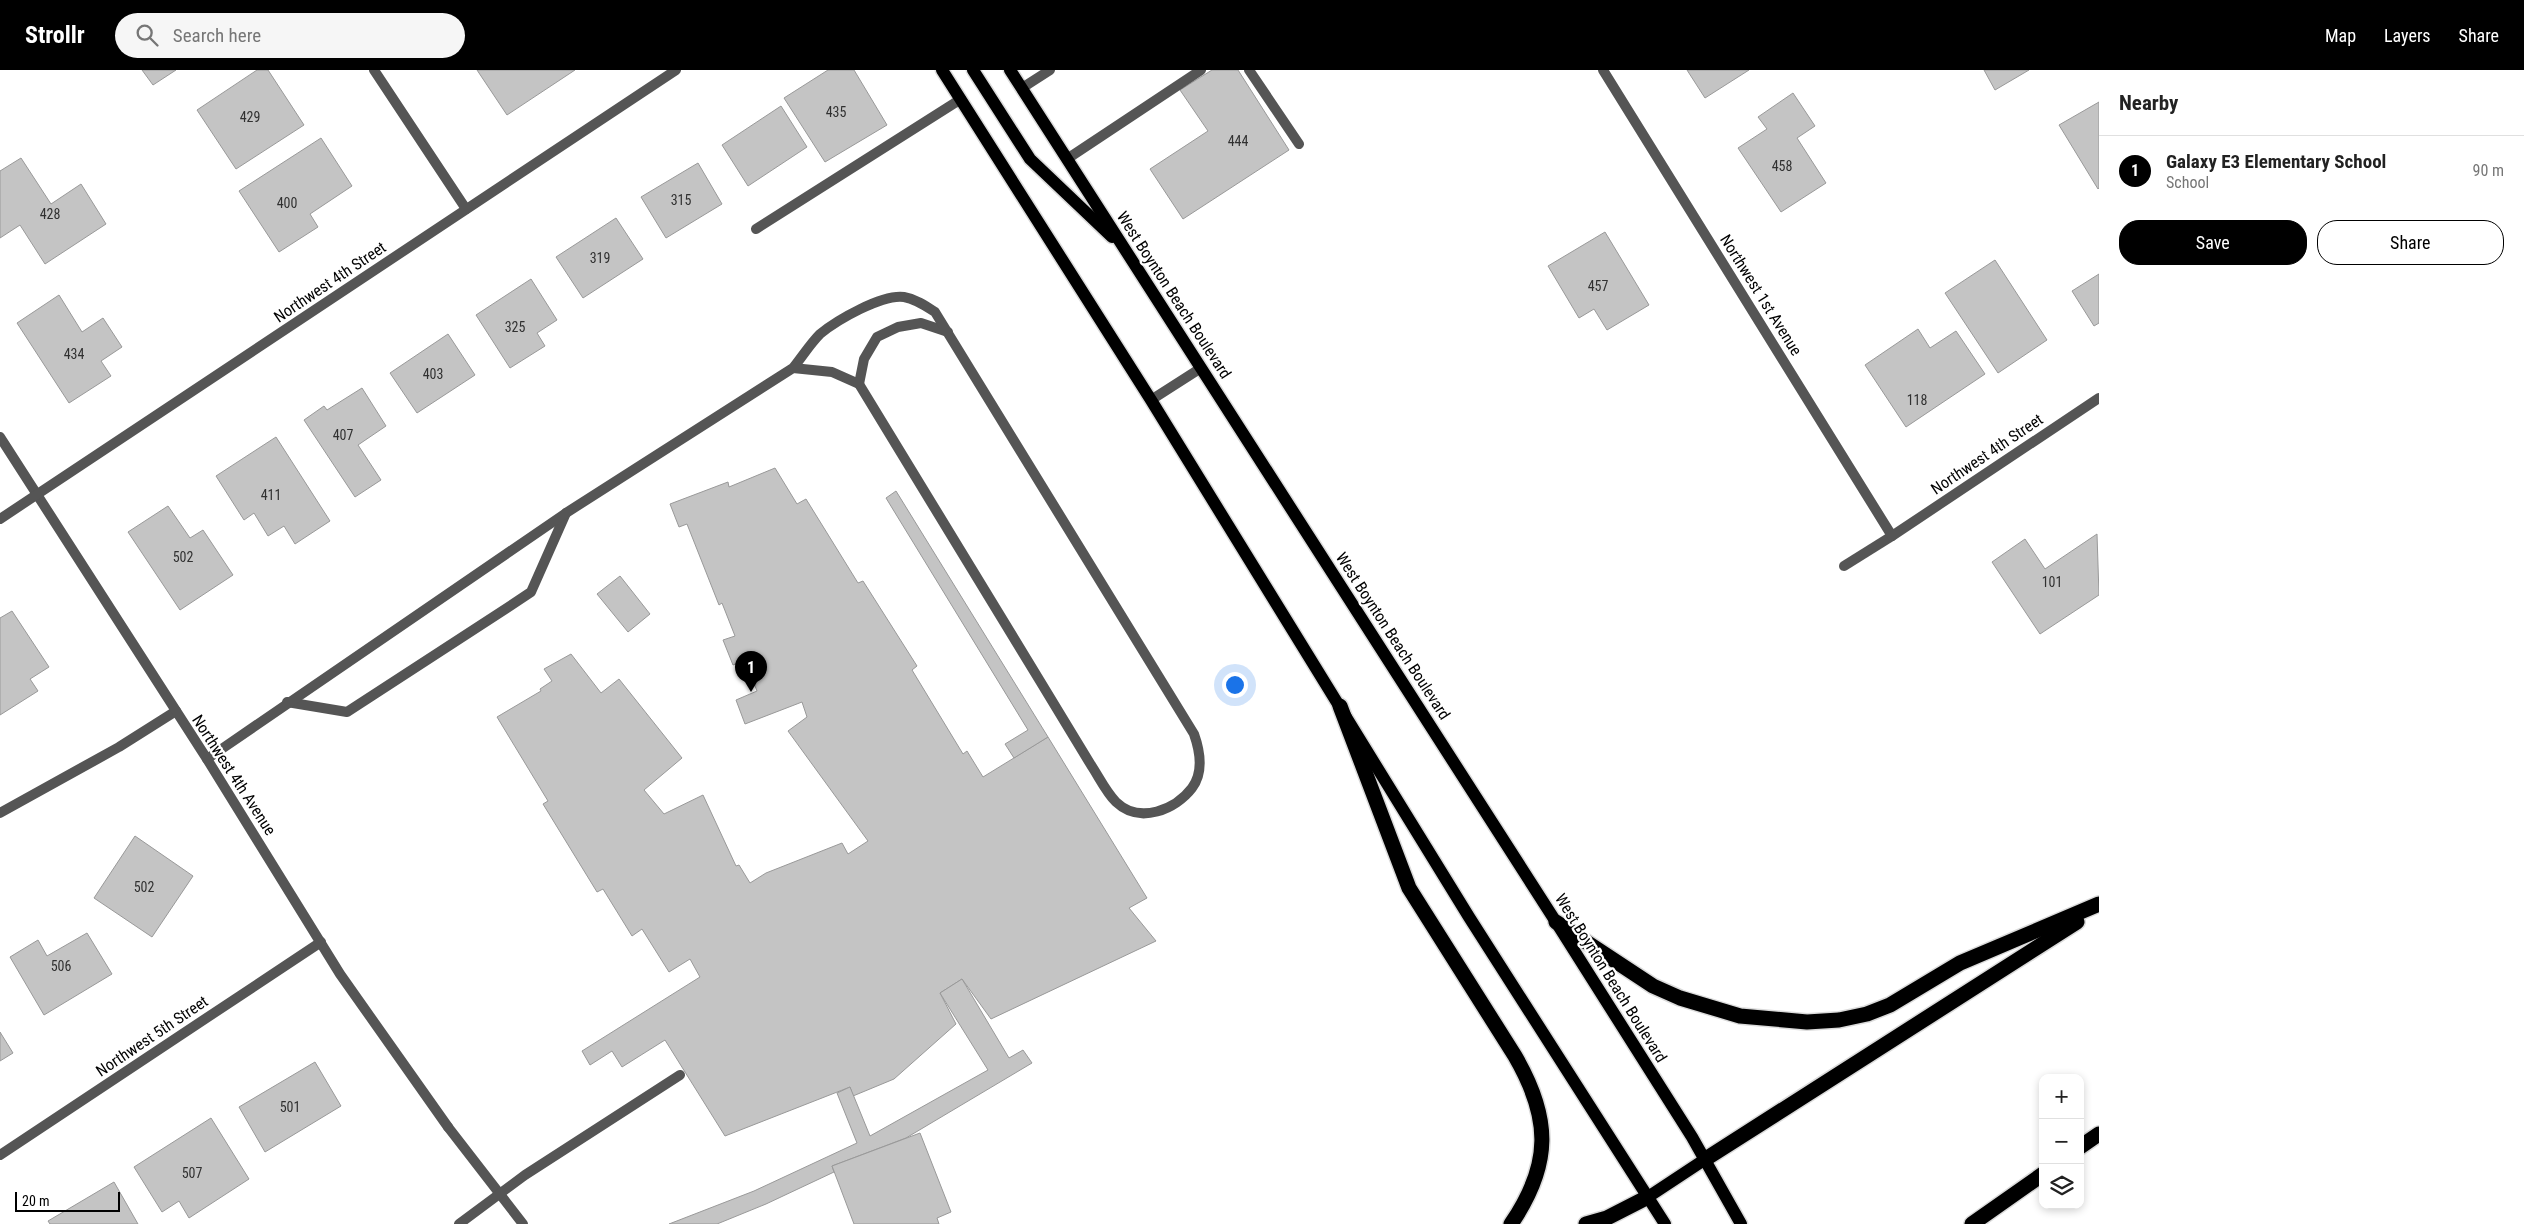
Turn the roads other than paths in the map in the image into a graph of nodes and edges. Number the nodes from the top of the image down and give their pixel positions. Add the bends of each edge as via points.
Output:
1 (374, 70) edge
2 (676, 70) edge
3 (942, 70) edge
4 (973, 70) edge
5 (1010, 70) edge
6 (1050, 70) edge
7 (1201, 70) edge
8 (1249, 70) edge
9 (1603, 70) edge
10 (1022, 88) junction
11 (961, 99) junction
12 (1299, 144) dead end
13 (1067, 159) junction
14 (466, 209) junction
15 (756, 229) dead end
16 (1127, 251) junction
17 (948, 332) junction
18 (793, 368) junction
19 (1201, 368) junction
20 (859, 384) junction
21 (2099, 398) edge
22 (1151, 400) junction
23 (0, 437) edge
24 (38, 494) junction
25 (566, 513) junction
26 (0, 519) edge
27 (1892, 536) junction
28 (1844, 566) dead end
29 (287, 702) junction
30 (1340, 706) junction
31 (176, 711) junction
32 (207, 759) junction
33 (0, 813) edge
34 (2099, 906) edge
35 (1556, 922) junction
36 (321, 942) junction
37 (680, 1075) dead end
38 (2099, 1134) edge
39 (2084, 1144) edge
40 (0, 1155) edge
41 (1704, 1160) junction
42 (2039, 1177) edge
43 (500, 1194) junction
44 (1648, 1197) junction
45 (459, 1224) edge
46 (523, 1224) edge
47 (1511, 1224) edge
48 (1586, 1224) edge
49 (1665, 1224) edge
50 (1741, 1224) edge
51 (1972, 1224) edge

1 - 14 street
2 - 14 street, Northwest 4th Street
3 - 11 main road
4 - 16 main road via 1030,159
5 - 10 main road, West Boynton Beach Boulevard
6 - 10 street
7 - 13 street
8 - 12 street
9 - 27 street, Northwest 1st Avenue
10 - 13 main road, West Boynton Beach Boulevard
11 - 15 street
11 - 22 main road
13 - 16 main road, West Boynton Beach Boulevard
14 - 24 street, Northwest 4th Street
16 - 19 main road, West Boynton Beach Boulevard
17 - 18 street via 935,312 921,302 904,297 886,298 820,334
17 - 20 street via 921,324 898,327 877,337 864,359
17 - 20 street via 1194,734 1200,751 1200,769 1194,785 1183,799 1168,809 1151,813 1134,811 1117,804 1107,791
18 - 20 street via 832,372
18 - 25 street
19 - 22 street
19 - 35 main road, West Boynton Beach Boulevard
21 - 27 street, Northwest 4th Street
22 - 30 main road
23 - 24 street, Northwest 4th Avenue
24 - 26 street, Northwest 4th Street
24 - 31 street, Northwest 4th Avenue
25 - 29 street
25 - 29 street via 531,592 347,712
27 - 28 street, Northwest 4th Street
29 - 32 street
30 - 44 main road
30 - 47 highway via 1409,888 1515,1056 1540,1109 1543,1127 1533,1184
31 - 32 street, Northwest 4th Avenue
31 - 33 street
32 - 36 street, Northwest 4th Avenue
34 - 35 highway via 1960,963 1890,1005 1839,1020 1807,1022 1740,1016 1680,998 1653,986
34 - 41 highway
35 - 41 main road, West Boynton Beach Boulevard
36 - 40 street, Northwest 5th Street
36 - 43 street, Northwest 4th Avenue via 448,1127
37 - 43 street
38 - 39 highway
41 - 44 main road
41 - 50 main road, West Boynton Beach Boulevard
42 - 51 highway
43 - 45 street
43 - 46 street, Northwest 4th Avenue
44 - 48 highway via 1607,1218
44 - 49 main road

